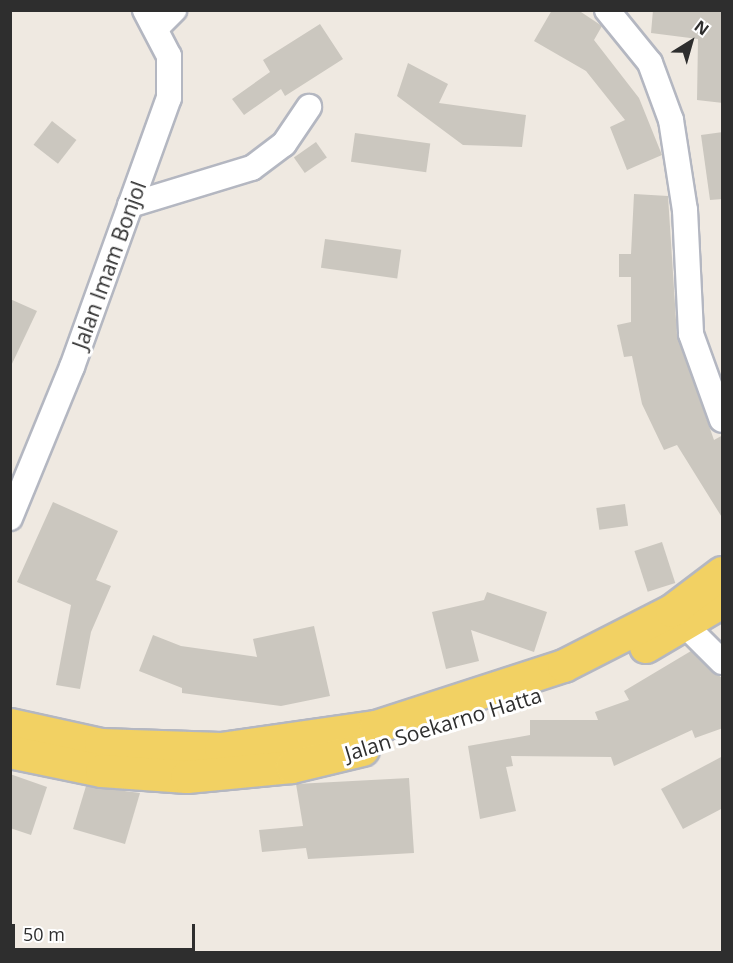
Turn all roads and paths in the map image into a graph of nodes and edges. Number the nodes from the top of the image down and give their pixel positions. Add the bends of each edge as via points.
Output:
1 (607, 10) edge
2 (159, 16) edge
3 (309, 107) dead end
4 (130, 205) junction
5 (723, 420) edge
6 (10, 518) edge
7 (723, 573) edge
8 (723, 602) edge
9 (679, 620) junction
10 (723, 663) edge
11 (10, 725) edge
12 (10, 752) edge

1 - 5 street via 650,63 671,120 685,210 691,334
2 - 4 street, Jalan Imam Bonjol via 172,78
3 - 4 street via 284,144 252,168
4 - 6 street, Jalan Imam Bonjol
7 - 9 main road
8 - 9 main road
9 - 10 street via 713,648
9 - 11 main road, Jalan Soekarno Hatta via 554,669 406,720 324,737 221,749 170,749 101,745
9 - 12 main road, Jalan Soekarno Hatta via 488,714 292,766 187,777 102,771

